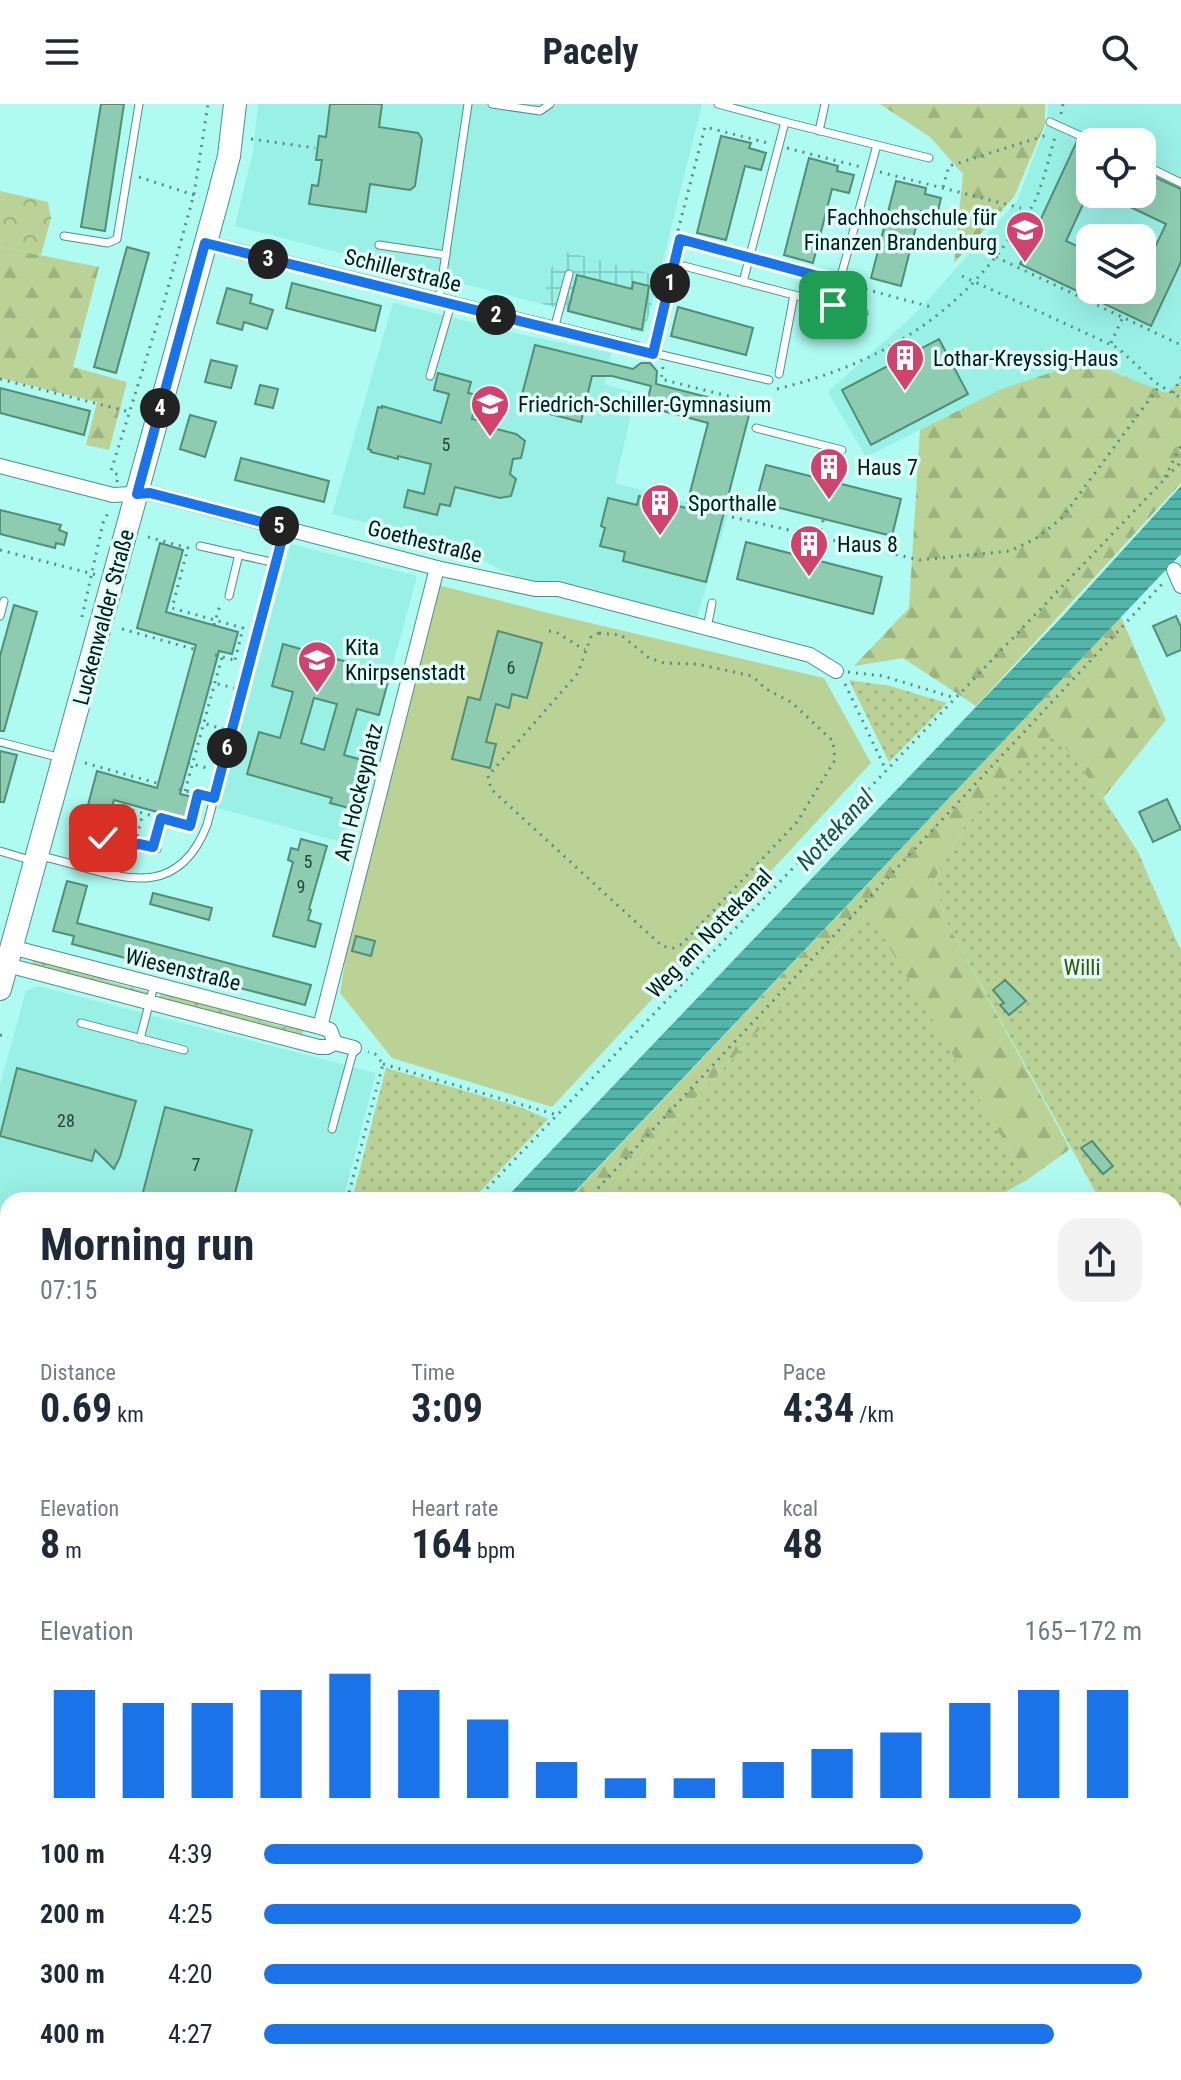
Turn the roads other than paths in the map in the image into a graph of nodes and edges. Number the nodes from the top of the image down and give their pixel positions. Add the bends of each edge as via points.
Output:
1 (139, 104) edge
2 (235, 104) edge
3 (468, 104) edge
4 (492, 104) edge
5 (550, 104) edge
6 (718, 104) edge
7 (825, 104) edge
8 (785, 122) junction
9 (1054, 124) road end
10 (819, 131) junction
11 (1076, 134) edge
12 (877, 145) junction
13 (929, 158) dead end
14 (1156, 171) edge
15 (1181, 183) edge
16 (64, 236) dead end
17 (205, 243) junction
18 (379, 245) dead end
19 (446, 255) junction
20 (684, 266) dead end
21 (569, 274) dead end
22 (743, 282) junction
23 (794, 295) junction
24 (445, 303) junction
25 (833, 305) junction
26 (864, 313) dead end
27 (554, 329) junction
28 (636, 349) joint
29 (779, 374) dead end
30 (430, 376) dead end
31 (769, 380) dead end
32 (756, 428) dead end
33 (842, 450) dead end
34 (0, 466) edge
35 (137, 494) junction
36 (285, 528) junction
37 (200, 546) dead end
38 (239, 554) junction
39 (276, 563) junction
40 (437, 568) junction
41 (1174, 570) road end
42 (1181, 586) edge
43 (229, 596) road end
44 (4, 601) dead end
45 (712, 603) dead end
46 (0, 616) edge
47 (707, 628) junction
48 (836, 671) road end
49 (0, 742) edge
50 (74, 761) junction
51 (155, 848) road end
52 (0, 851) edge
53 (36, 858) junction
54 (114, 875) junction
55 (9, 956) junction
56 (154, 985) junction
57 (0, 989) edge
58 (150, 1003) junction
59 (81, 1023) dead end
60 (320, 1027) junction
61 (140, 1039) junction
62 (335, 1043) junction
63 (354, 1048) joint
64 (184, 1050) dead end
65 (332, 1129) dead end

1 - 16 lane via 118,236 108,243
2 - 17 main road, Luckenwalder Straße via 229,156
3 - 19 lane
4 - 5 lane via 540,111
6 - 8 lane
7 - 10 lane
8 - 10 lane
8 - 22 lane
9 - 11 lane
10 - 12 lane
12 - 13 lane
12 - 25 lane
14 - 15 lane
17 - 24 street, Schillerstraße
17 - 35 main road, Luckenwalder Straße
18 - 19 lane
19 - 24 lane
20 - 22 lane
21 - 27 lane
22 - 23 lane
23 - 25 lane
23 - 29 lane
24 - 27 street, Schillerstraße
24 - 30 lane
25 - 26 lane
27 - 28 street, Schillerstraße
28 - 31 lane
32 - 33 lane
34 - 35 street, Goethestraße via 113,495
35 - 36 street, Goethestraße
35 - 50 main road, Luckenwalder Straße
36 - 39 lane
36 - 40 street, Goethestraße
37 - 38 lane
38 - 39 lane
38 - 43 lane
39 - 54 lane via 199,842 174,868 153,878
40 - 47 street, Goethestraße via 558,589
40 - 60 street, Am Hockeyplatz
41 - 42 street
44 - 46 lane
45 - 47 lane
47 - 48 street, Goethestraße via 810,655
49 - 50 lane
50 - 53 main road, Luckenwalder Straße
51 - 54 lane via 134,846
52 - 53 lane
53 - 54 lane
53 - 55 main road, Luckenwalder Straße
55 - 56 street, Wiesenstraße
55 - 57 main road, Luckenwalder Straße
55 - 58 street, Wiesenstraße
56 - 58 lane
56 - 60 street, Wiesenstraße
58 - 61 lane
58 - 62 street, Wiesenstraße via 319,1047
59 - 61 lane
60 - 62 street via 330,1030
61 - 64 lane
62 - 63 street, Wiesenstraße
63 - 65 lane

